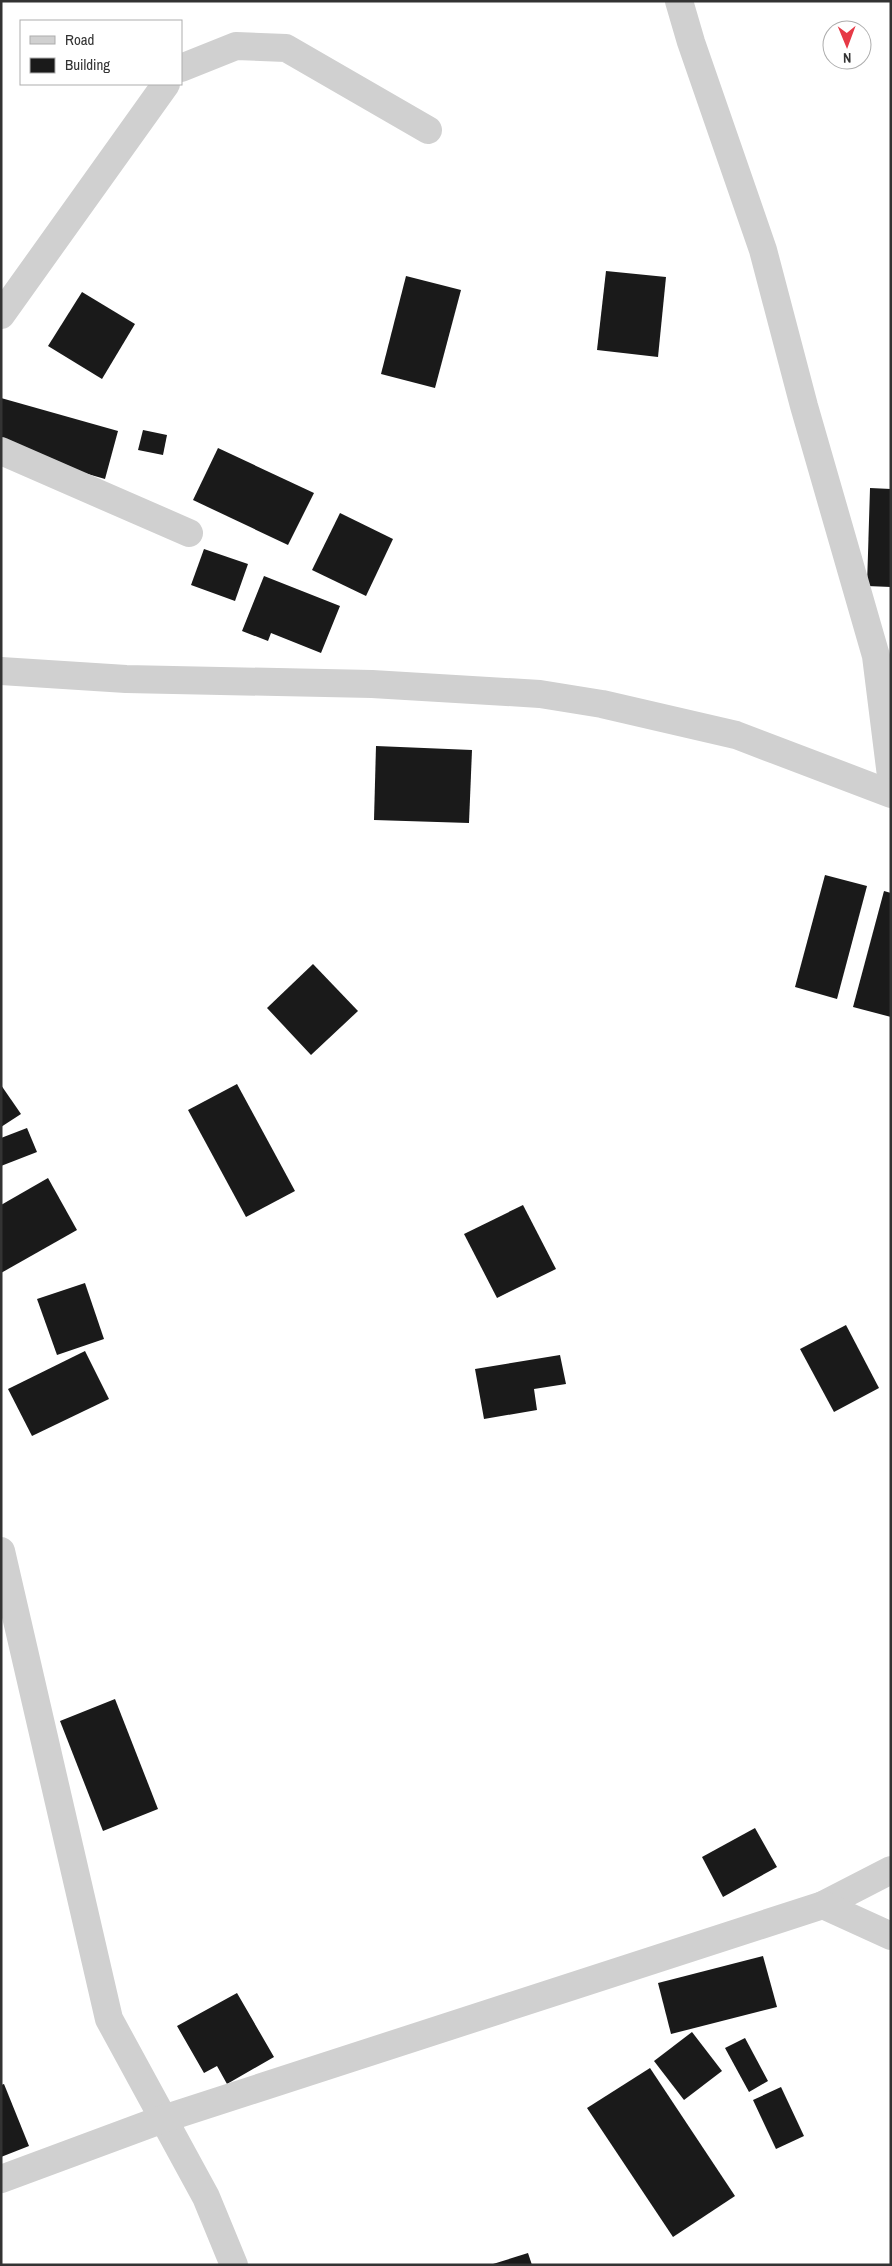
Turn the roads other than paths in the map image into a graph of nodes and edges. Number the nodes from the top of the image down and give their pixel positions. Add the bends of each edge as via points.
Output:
1 (679, 1) edge
2 (182, 68) edge
3 (165, 85) edge
4 (428, 130) dead end
5 (1, 315) edge
6 (1, 451) edge
7 (189, 533) dead end
8 (1, 671) edge
9 (891, 776) edge
10 (891, 794) edge
11 (1, 1551) edge
12 (891, 1870) edge
13 (823, 1905) junction
14 (891, 1936) edge
15 (163, 2119) junction
16 (1, 2179) edge
17 (234, 2265) edge

1 - 9 street via 762,250 876,656
2 - 4 street via 236,46 286,48
3 - 5 street
6 - 7 street
8 - 10 street via 126,679 372,684 540,694 611,706 736,735
11 - 15 street via 109,2019
12 - 13 street
13 - 14 street
13 - 15 street
15 - 16 street
15 - 17 street via 206,2197

